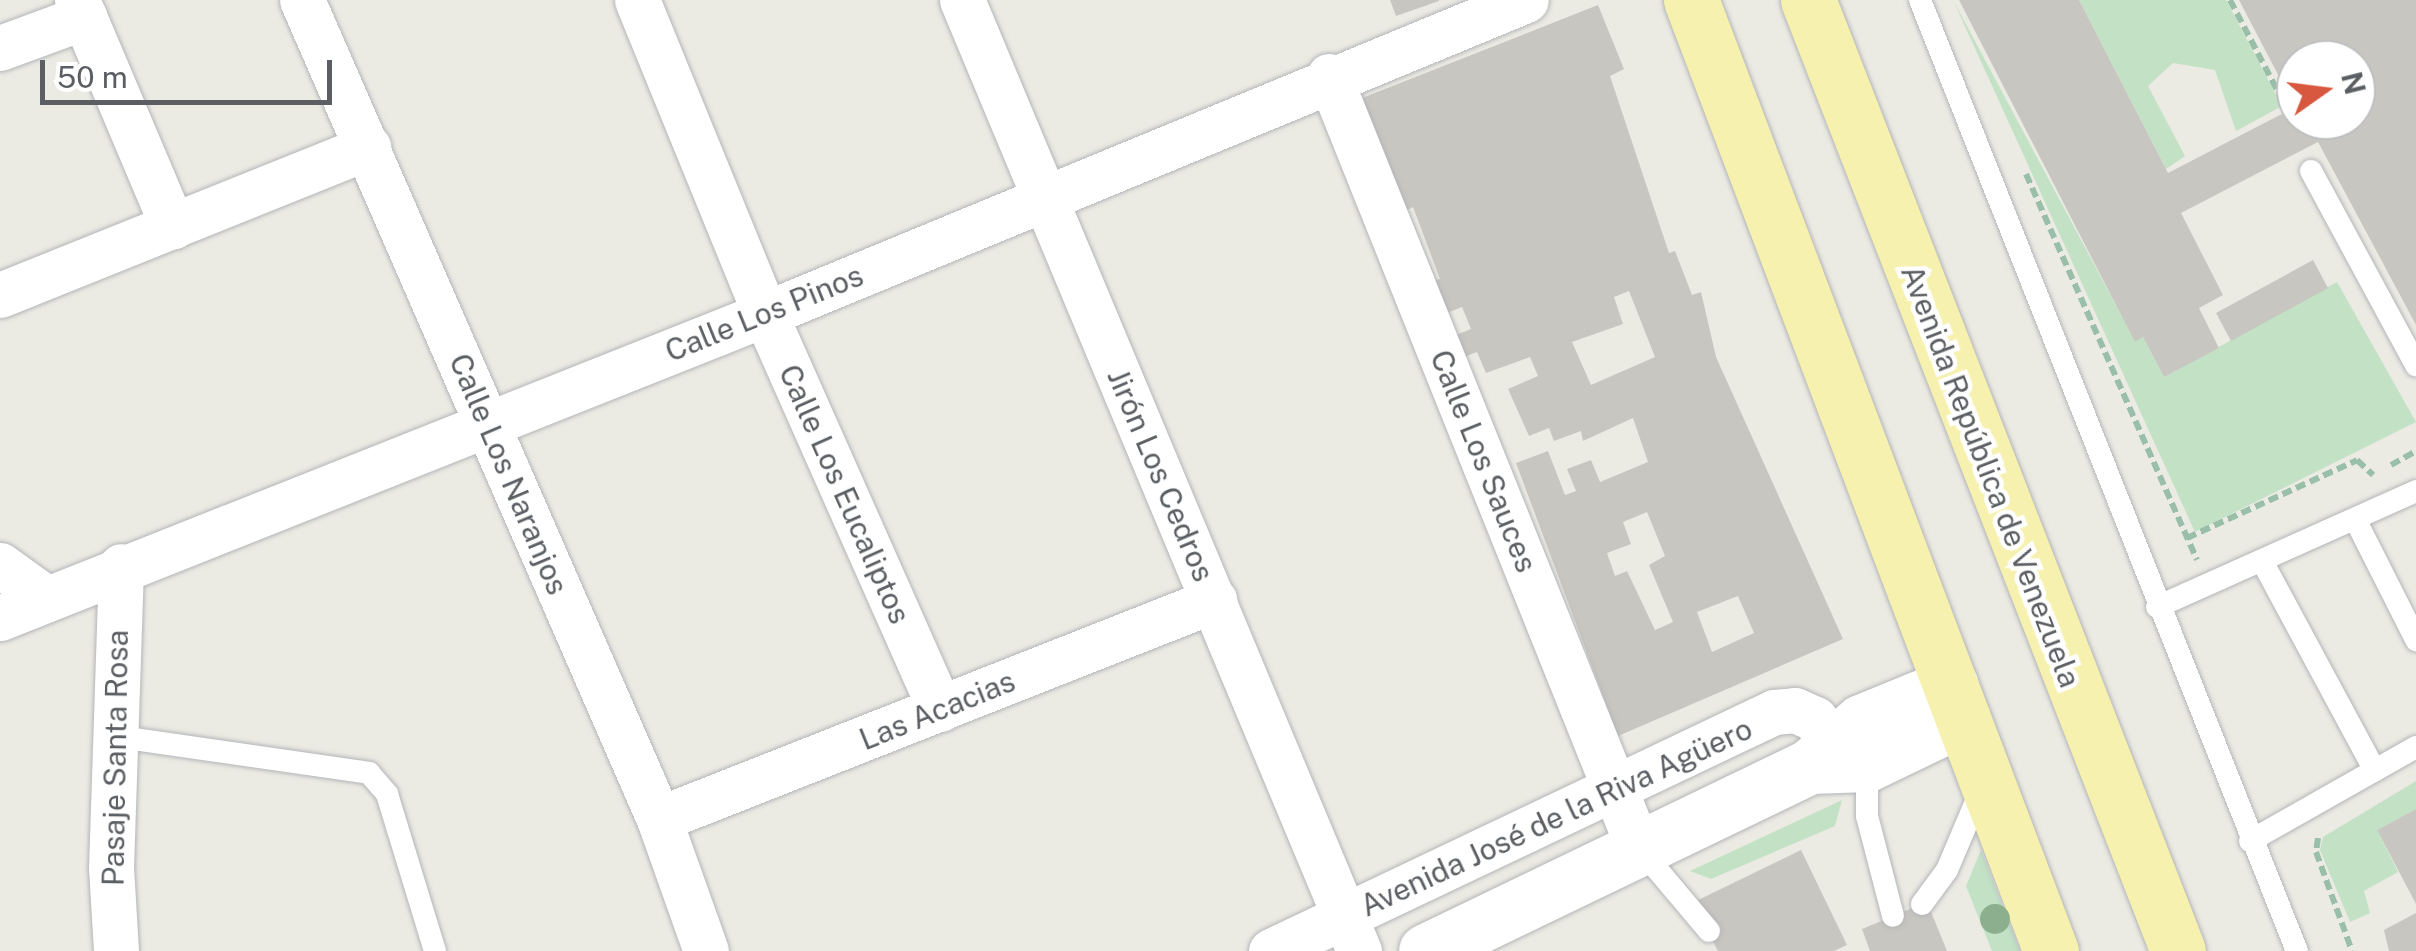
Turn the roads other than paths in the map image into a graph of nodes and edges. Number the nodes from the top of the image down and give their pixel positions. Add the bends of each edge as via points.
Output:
1 (302, 0) edge
2 (637, 0) edge
3 (962, 0) edge
4 (1526, 0) edge
5 (1692, 0) edge
6 (1808, 0) edge
7 (1920, 0) edge
8 (80, 8) edge
9 (0, 48) edge
10 (1329, 76) junction
11 (368, 147) junction
12 (2311, 171) dead end
13 (1046, 199) junction
14 (173, 226) junction
15 (0, 295) edge
16 (765, 314) junction
17 (2416, 365) edge
18 (485, 420) junction
19 (2416, 490) edge
20 (2355, 519) junction
21 (2262, 561) junction
22 (0, 565) edge
23 (121, 566) junction
24 (43, 596) junction
25 (1214, 600) junction
26 (2157, 607) junction
27 (0, 618) edge
28 (2416, 640) edge
29 (1957, 702) junction
30 (940, 709) junction
31 (113, 736) junction
32 (2416, 747) edge
33 (1836, 758) junction
34 (2374, 770) junction
35 (1991, 789) junction
36 (1616, 792) junction
37 (659, 819) junction
38 (2250, 841) junction
39 (1638, 846) junction
40 (1922, 904) dead end
41 (1893, 916) dead end
42 (1709, 931) dead end
43 (1352, 934) edge
44 (1457, 944) edge
45 (116, 951) edge
46 (435, 951) edge
47 (706, 951) edge
48 (1272, 951) edge
49 (2050, 951) edge
50 (2084, 951) edge
51 (2178, 951) edge
52 (2297, 951) edge

1 - 11 street, Calle Los Naranjos
2 - 16 street, Calle Los Eucaliptos
3 - 13 street, Jirón Los Cedros
4 - 10 street, Calle Los Pinos
5 - 29 main road
6 - 51 main road, Avenida República de Venezuela
7 - 26 lane
8 - 9 street
8 - 14 street
10 - 13 street, Calle Los Pinos
10 - 36 street, Calle Los Sauces
11 - 14 street
11 - 18 street, Calle Los Naranjos
12 - 17 lane
13 - 16 street, Calle Los Pinos
13 - 25 street, Jirón Los Cedros
14 - 15 street
16 - 18 street, Calle Los Pinos
16 - 30 street, Calle Los Eucaliptos
18 - 23 street, Calle Los Pinos
18 - 37 street, Calle Los Naranjos
19 - 20 lane
20 - 21 lane
20 - 28 lane
21 - 26 lane
21 - 34 lane
22 - 24 street
23 - 24 street, Calle Los Pinos
23 - 31 street, Pasaje Santa Rosa
24 - 27 street, Calle Los Pinos
25 - 30 street, Las Acacias
25 - 43 street, Jirón Los Cedros
26 - 38 lane
29 - 33 street, Avenida José de la Riva Agüero via 1860,722
29 - 35 main road
30 - 37 street, Las Acacias
31 - 45 street, Pasaje Santa Rosa
31 - 46 lane via 369,773 387,794
32 - 34 lane
33 - 36 street, Avenida José de la Riva Agüero via 1815,718 1774,712
33 - 39 street, Avenida José de la Riva Agüero
33 - 41 lane via 1867,816
34 - 38 lane
35 - 40 lane
35 - 49 main road
35 - 50 main road
36 - 39 street, Calle Los Sauces
36 - 43 street, Avenida José de la Riva Agüero
37 - 47 street, Calle Los Naranjos
38 - 52 lane
39 - 42 lane
39 - 44 street, Avenida José de la Riva Agüero
43 - 48 street, Avenida José de la Riva Agüero

